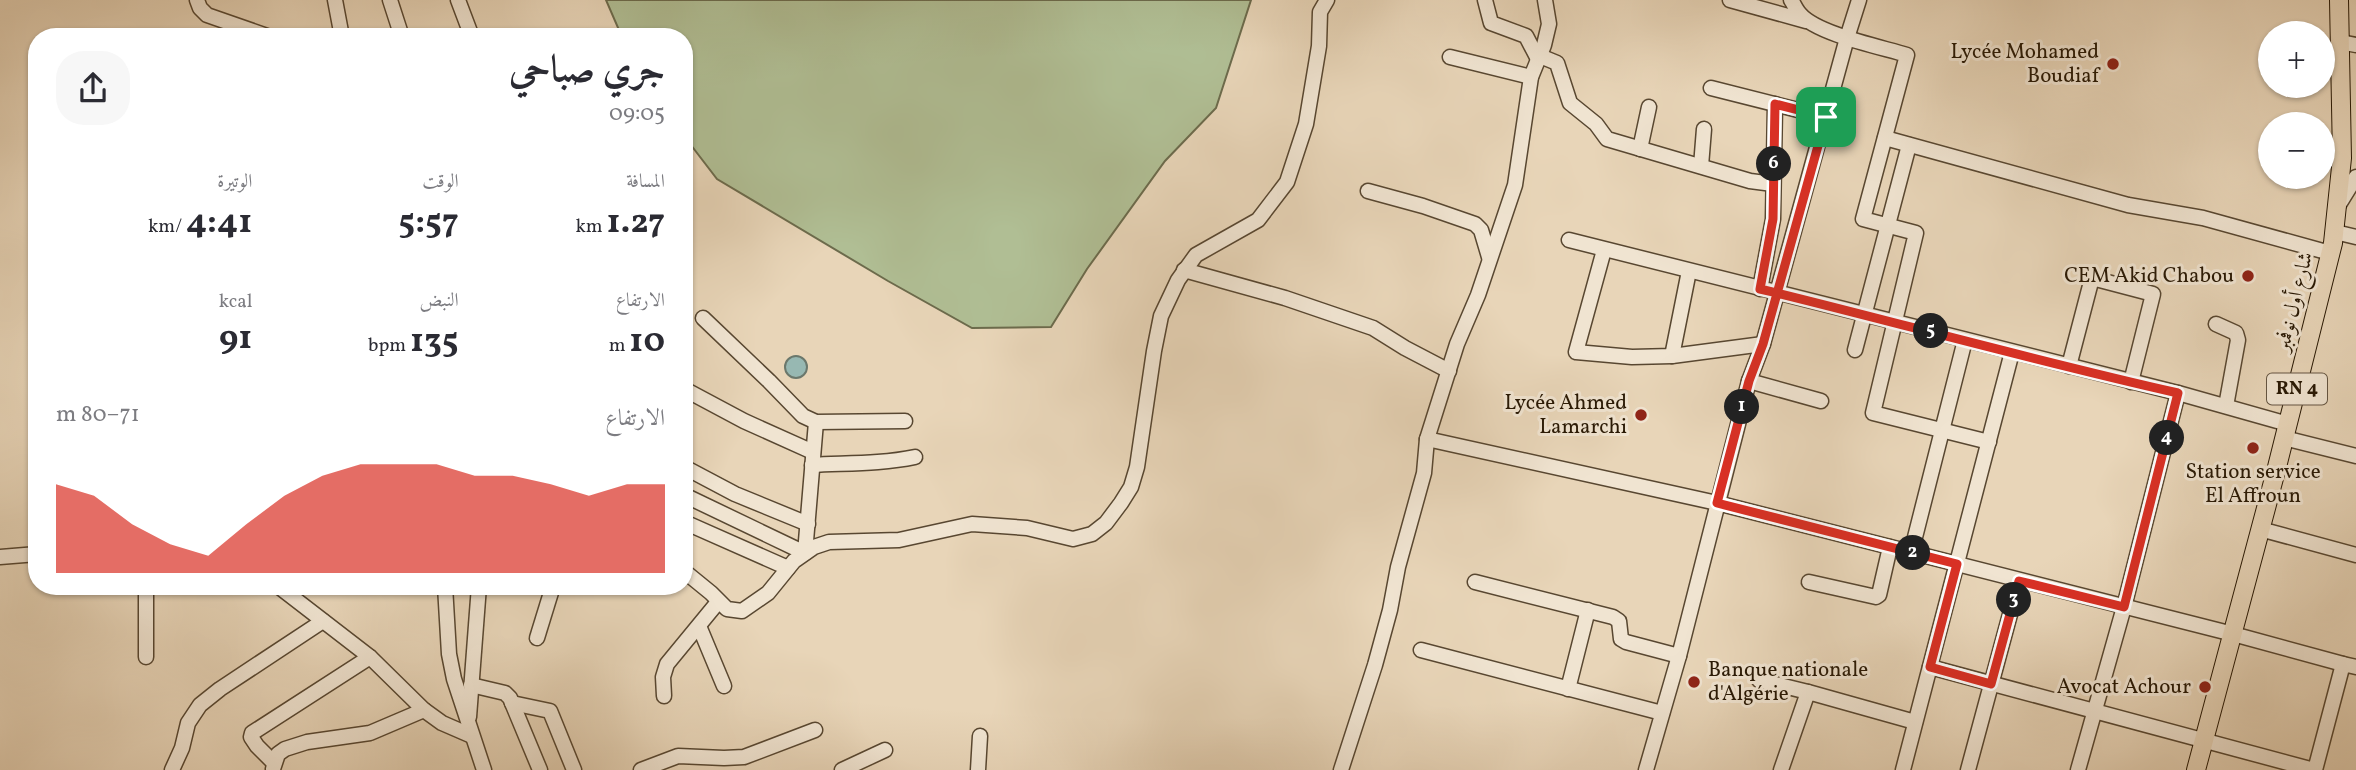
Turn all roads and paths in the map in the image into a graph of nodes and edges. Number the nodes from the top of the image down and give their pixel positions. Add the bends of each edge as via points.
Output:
1 (197, 0) edge
2 (335, 0) edge
3 (390, 0) edge
4 (458, 0) edge
5 (1327, 0) edge
6 (1485, 0) edge
7 (1545, 0) edge
8 (1730, 0) edge
9 (1791, 0) edge
10 (1859, 0) edge
11 (2339, 0) edge
12 (1810, 22) junction
13 (244, 28) edge
14 (340, 28) edge
15 (399, 28) edge
16 (469, 28) edge
17 (1847, 38) junction
18 (2348, 44) edge
19 (1450, 57) dead end
20 (1539, 58) junction
21 (1531, 77) junction
22 (1711, 88) dead end
23 (1775, 104) junction
24 (1649, 107) dead end
25 (1826, 117) junction
26 (1704, 129) dead end
27 (1885, 138) junction
28 (1909, 145) junction
29 (1640, 149) junction
30 (1701, 166) junction
31 (2356, 177) edge
32 (1773, 184) junction
33 (1368, 191) dead end
34 (2337, 207) junction
35 (1887, 226) junction
36 (2335, 232) junction
37 (2356, 237) edge
38 (1569, 240) dead end
39 (1604, 250) junction
40 (2330, 253) junction
41 (1489, 260) junction
42 (1184, 270) junction
43 (1689, 271) junction
44 (1760, 289) junction
45 (1777, 293) junction
46 (1864, 314) junction
47 (703, 318) dead end
48 (1894, 322) junction
49 (2216, 324) dead end
50 (1965, 340) junction
51 (1763, 344) junction
52 (1855, 350) dead end
53 (2012, 352) junction
54 (1672, 356) junction
55 (2069, 366) junction
56 (1449, 371) junction
57 (1749, 381) junction
58 (2131, 382) junction
59 (2178, 393) junction
60 (693, 394) edge
61 (1821, 401) dead end
62 (2226, 406) junction
63 (905, 421) dead end
64 (816, 422) junction
65 (1942, 430) junction
66 (2286, 431) junction
67 (1427, 439) junction
68 (1989, 442) junction
69 (2356, 456) edge
70 (915, 457) dead end
71 (813, 458) junction
72 (693, 472) edge
73 (693, 499) edge
74 (1717, 503) junction
75 (808, 524) junction
76 (693, 526) edge
77 (2260, 529) junction
78 (1890, 547) junction
79 (805, 553) junction
80 (1911, 553) junction
81 (28, 555) edge
82 (2356, 555) edge
83 (0, 557) edge
84 (1957, 564) junction
85 (788, 568) junction
86 (693, 578) edge
87 (2019, 581) junction
88 (1475, 582) dead end
89 (1809, 582) dead end
90 (146, 595) edge
91 (290, 595) edge
92 (446, 595) edge
93 (479, 595) edge
94 (550, 595) edge
95 (718, 602) junction
96 (2124, 607) junction
97 (1588, 610) junction
98 (323, 621) junction
99 (699, 626) junction
100 (2233, 634) junction
101 (537, 638) dead end
102 (1421, 650) dead end
103 (1679, 656) junction
104 (146, 657) dead end
105 (370, 657) junction
106 (2349, 666) edge
107 (1930, 667) junction
108 (1759, 680) dead end
109 (1991, 684) junction
110 (471, 685) junction
111 (724, 686) dead end
112 (1568, 689) junction
113 (1808, 692) junction
114 (664, 696) dead end
115 (512, 703) junction
116 (424, 710) junction
117 (2094, 711) junction
118 (1662, 713) junction
119 (1915, 722) junction
120 (470, 729) junction
121 (815, 730) dead end
122 (979, 736) dead end
123 (2204, 740) junction
124 (885, 750) dead end
125 (274, 766) edge
126 (172, 770) edge
127 (484, 770) edge
128 (540, 770) edge
129 (574, 770) edge
130 (640, 770) edge
131 (842, 770) edge
132 (978, 770) edge
133 (1341, 770) edge
134 (1646, 770) edge
135 (1782, 770) edge
136 (1903, 770) edge
137 (1968, 770) edge
138 (2078, 770) edge
139 (2196, 770) edge
140 (2314, 770) edge

1 - 13 street via 206,15
2 - 14 street
3 - 15 street
4 - 16 street
5 - 42 street via 1320,12 1320,46 1306,124 1287,182 1258,220 1196,255
6 - 20 street via 1491,23 1526,36
7 - 20 street via 1549,23
8 - 12 street
9 - 12 street
10 - 17 street
11 - 18 main road, شارع أول نوفمبر / RN 4
12 - 17 street
17 - 25 street
17 - 27 street via 1907,55
18 - 34 main road, شارع أول نوفمبر / RN 4
19 - 21 street
20 - 21 street
20 - 29 street via 1557,63 1570,103 1607,139
21 - 41 street via 1515,185
22 - 23 street
23 - 25 street
23 - 32 street
24 - 29 street
25 - 45 street
26 - 30 street
27 - 28 street
27 - 35 street via 1863,219
28 - 35 street
28 - 40 street via 2128,205 2203,218
29 - 30 street
30 - 32 street
31 - 34 street
32 - 44 street via 1773,219
33 - 41 street via 1475,224 1485,239
34 - 36 main road, شارع أول نوفمبر / RN 4
35 - 46 street
35 - 48 street via 1916,233
36 - 37 street
36 - 40 main road, شارع أول نوفمبر / RN 4
38 - 39 street
39 - 43 street
39 - 54 street via 1576,352
40 - 66 main road, شارع أول نوفمبر / RN 4
41 - 56 street
42 - 56 street via 1373,328
42 - 79 street via 1161,316 1137,467 1121,503 1092,534 1073,539 1027,528 972,524 899,540 829,542
43 - 44 street
43 - 54 street
44 - 45 street
45 - 46 street
45 - 51 street
46 - 48 street
46 - 52 street
47 - 64 street via 796,410
48 - 50 street
48 - 65 street via 1872,413
49 - 62 street via 2236,333 2238,340
50 - 53 street
50 - 65 street
51 - 54 street
51 - 57 street
53 - 55 street
53 - 68 street
55 - 58 street
55 - 58 street via 2092,278 2153,294
56 - 67 street
57 - 61 street
57 - 74 street
58 - 59 street
59 - 62 street
59 - 96 street
60 - 71 street
62 - 66 street
63 - 64 street
64 - 71 street
65 - 68 street
65 - 80 street
66 - 69 street
66 - 77 main road, شارع أول نوفمبر / RN 4
67 - 74 street
67 - 133 street via 1424,472 1390,610
68 - 84 street
70 - 71 street via 882,463
71 - 75 street
72 - 75 street
73 - 79 street
74 - 78 street
74 - 103 street
75 - 79 street
76 - 85 street
77 - 82 street
77 - 100 main road, شارع أول نوفمبر / RN 4
78 - 80 street
78 - 89 street via 1875,597
79 - 85 street
80 - 84 street
81 - 83 street
84 - 87 street
84 - 107 street
85 - 95 street via 768,593 742,611
86 - 95 street
87 - 96 street
87 - 109 street
88 - 97 street
90 - 104 street
91 - 98 street
92 - 120 street via 449,654
93 - 110 street
94 - 101 street
95 - 99 street
96 - 100 street
96 - 117 street
97 - 103 street via 1617,619 1621,639 1626,642
97 - 112 street
98 - 105 street
98 - 126 street via 200,705 188,723
99 - 111 street
99 - 114 street via 667,664
100 - 106 street
100 - 123 main road, شارع أول نوفمبر / RN 4
102 - 112 street
103 - 118 street
105 - 116 street
105 - 125 street via 252,733
106 - 140 street
107 - 109 street
107 - 119 street
108 - 113 street
109 - 117 street
109 - 137 street
110 - 115 street via 505,693
110 - 120 street
112 - 118 street
113 - 119 street
113 - 135 street
115 - 128 street
115 - 129 street via 550,711
116 - 120 street via 442,723
116 - 125 street via 370,733 285,749
117 - 123 street
117 - 138 street
118 - 134 street
119 - 136 street
120 - 127 street
121 - 130 street via 744,757 678,756
122 - 132 street
123 - 139 main road, شارع أول نوفمبر / RN 4
123 - 140 street
124 - 131 street

